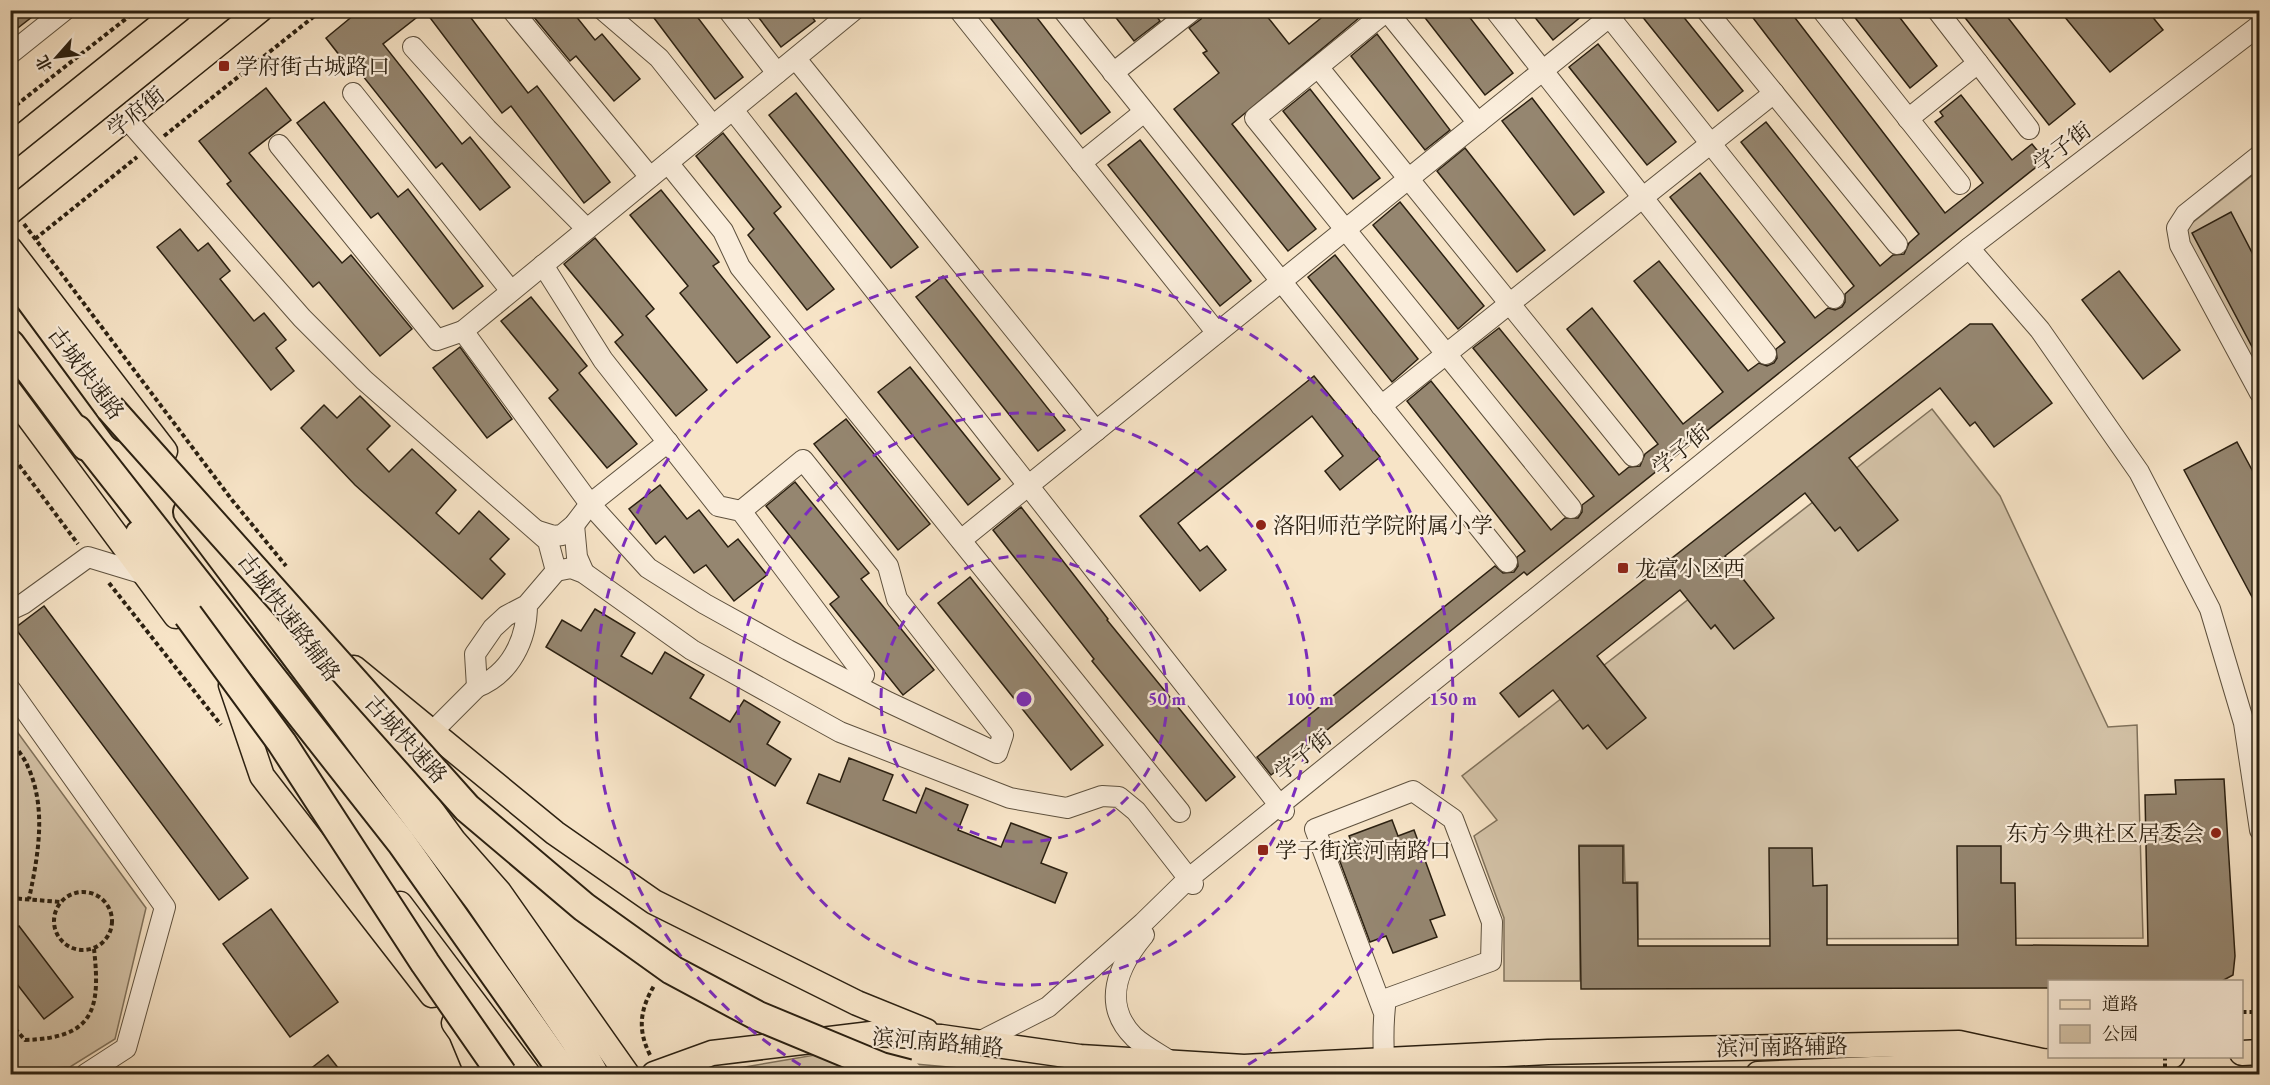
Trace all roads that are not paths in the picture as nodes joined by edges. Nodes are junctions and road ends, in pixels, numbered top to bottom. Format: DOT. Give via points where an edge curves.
graph roads {
  1 [pos="65,10"];
  2 [pos="179,10"];
  3 [pos="260,10"];
  4 [pos="512,10"];
  5 [pos="603,10"];
  6 [pos="728,10"];
  7 [pos="959,10"];
  8 [pos="1063,10"];
  9 [pos="1495,10"];
  10 [pos="1707,10"];
  11 [pos="1822,10"];
  12 [pos="1937,10"];
  13 [pos="1190,11"];
  14 [pos="1388,11"];
  15 [pos="1610,13"];
  16 [pos="842,14"];
  17 [pos="2259,25"];
  18 [pos="2259,35"];
  19 [pos="413,47"];
  20 [pos="10,54"];
  21 [pos="796,58"];
  22 [pos="1978,63"];
  23 [pos="1318,67"];
  24 [pos="1542,71"];
  25 [pos="777,73"];
  26 [pos="1113,73"];
  27 [pos="353,93"];
  28 [pos="1774,93"];
  29 [pos="733,110"];
  30 [pos="1144,112"];
  31 [pos="127,119"];
  32 [pos="1908,119"];
  33 [pos="1478,123"];
  34 [pos="713,126"];
  35 [pos="2029,129"];
  36 [pos="1710,143"];
  37 [pos="279,145"];
  38 [pos="10,146"];
  39 [pos="2259,155"];
  40 [pos="668,163"];
  41 [pos="1081,163"];
  42 [pos="650,177"];
  43 [pos="1409,178"];
  44 [pos="1960,184"];
  45 [pos="1642,198"];
  46 [pos="12,211"];
  47 [pos="587,229"];
  48 [pos="1345,230"];
  49 [pos="1897,244"];
  50 [pos="10,249"];
  51 [pos="1971,251"];
  52 [pos="543,265"];
  53 [pos="10,272"];
  54 [pos="1281,281"];
  55 [pos="511,291"];
  56 [pos="1834,298"];
  57 [pos="1510,303"];
  58 [pos="463,331"];
  59 [pos="1217,333"];
  60 [pos="10,344"];
  61 [pos="1446,354"];
  62 [pos="1766,354"];
  63 [pos="10,392"];
  64 [pos="2259,393"];
  65 [pos="1381,406"];
  66 [pos="110,408"];
  67 [pos="77,430"];
  68 [pos="1095,431"];
  69 [pos="668,442"];
  70 [pos="1633,456"];
  71 [pos="1028,486"];
  72 [pos="590,504"];
  73 [pos="1571,508"];
  74 [pos="741,511"];
  75 [pos="574,525"];
  76 [pos="538,531"];
  77 [pos="961,540"];
  78 [pos="1507,562"];
  79 [pos="556,571"];
  80 [pos="584,573"];
  81 [pos="144,574"];
  82 [pos="527,605"];
  83 [pos="10,610"];
  84 [pos="291,617"];
  85 [pos="864,675"];
  86 [pos="231,686"];
  87 [pos="477,687"];
  88 [pos="10,689"];
  89 [pos="433,731"];
  90 [pos="1281,808"];
  91 [pos="1180,812"];
  92 [pos="2259,830"];
  93 [pos="1190,881"];
  94 [pos="1145,926"];
  95 [pos="1384,1013"];
  96 [pos="941,1037"];
  97 [pos="977,1043"];
  98 [pos="2259,1052"];
  99 [pos="2243,1053"];
  100 [pos="2137,1058"];
  101 [pos="1384,1059"];
  102 [pos="1173,1063"];
  103 [pos="2051,1063"];
  104 [pos="1253,1071"];
  105 [pos="86,1074"];
  106 [pos="478,1074"];
  107 [pos="502,1074"];
  108 [pos="528,1074"];
  109 [pos="565,1074"];
  110 [pos="594,1074"];
  111 [pos="627,1074"];
  112 [pos="654,1074"];
  113 [pos="908,1074"];
  114 [pos="1758,1074"];
  1 -- 20 [label="street"];
  2 -- 38 [label="main road"];
  3 -- 31 [label="main road, 学府街"];
  4 -- 42 [label="street"];
  5 -- 34 [label="street" via="659,58"];
  6 -- 25 [label="street"];
  7 -- 41 [label="street"];
  8 -- 26 [label="street"];
  9 -- 24 [label="street"];
  10 -- 28 [label="street"];
  11 -- 32 [label="street"];
  12 -- 22 [label="street"];
  13 -- 26 [label="street"];
  14 -- 23 [label="street"];
  14 -- 33 [label="street"];
  15 -- 24 [label="street"];
  15 -- 36 [label="street"];
  16 -- 21 [label="street"];
  17 -- 51 [label="street, 学子街"];
  18 -- 51 [label="street, 学子街"];
  19 -- 47 [label="street" via="487,129"];
  21 -- 25 [label="street"];
  21 -- 68 [label="street"];
  22 -- 32 [label="street"];
  22 -- 35 [label="street"];
  23 -- 43 [label="street"];
  23 -- 48 [label="street" via="1255,118"];
  24 -- 33 [label="street"];
  24 -- 45 [label="street"];
  25 -- 29 [label="street"];
  26 -- 30 [label="street"];
  27 -- 55 [label="street"];
  28 -- 36 [label="street"];
  28 -- 49 [label="street"];
  29 -- 34 [label="street"];
  29 -- 71 [label="street"];
  30 -- 41 [label="street"];
  30 -- 54 [label="street"];
  31 -- 46 [label="main road, 学府街"];
  31 -- 76 [label="street" via="302,318 364,380"];
  32 -- 44 [label="street"];
  33 -- 43 [label="street"];
  34 -- 40 [label="street"];
  36 -- 45 [label="street"];
  36 -- 56 [label="street"];
  37 -- 58 [label="street" via="437,340"];
  39 -- 64 [label="street" via="2186,214 2177,228 2180,245"];
  40 -- 42 [label="street"];
  40 -- 77 [label="street" via="723,231 740,267"];
  41 -- 59 [label="street"];
  42 -- 47 [label="street"];
  43 -- 48 [label="street"];
  43 -- 57 [label="street"];
  45 -- 57 [label="street"];
  45 -- 62 [label="street"];
  47 -- 52 [label="street"];
  48 -- 54 [label="street"];
  48 -- 61 [label="street"];
  50 -- 84 [label="main road, 古城快速路辅路"];
  51 -- 90 [label="street, 学子街"];
  51 -- 92 [label="street" via="2040,330 2139,472 2210,609 2244,723"];
  52 -- 55 [label="street"];
  52 -- 69 [label="street" via="603,360"];
  53 -- 66 [label="highway, 古城快速路"];
  54 -- 59 [label="street"];
  54 -- 65 [label="street"];
  55 -- 58 [label="street"];
  57 -- 61 [label="street"];
  57 -- 70 [label="street"];
  58 -- 72 [label="street"];
  59 -- 68 [label="street"];
  60 -- 67 [label="highway, 古城快速路"];
  61 -- 65 [label="street"];
  61 -- 73 [label="street"];
  63 -- 81 [label="main road"];
  65 -- 78 [label="street"];
  66 -- 110 [label="highway, bridge" via="479,900"];
  66 -- 113 [label="highway, 古城快速路, bridge" via="467,808 585,907 672,970 758,1016 881,1067"];
  67 -- 107 [label="highway, 古城快速路, bridge" via="188,615 282,743"];
  67 -- 109 [label="highway" via="401,842"];
  68 -- 71 [label="street"];
  69 -- 72 [label="street"];
  69 -- 74 [label="street" via="718,506"];
  71 -- 77 [label="street"];
  71 -- 90 [label="street"];
  72 -- 74 [label="street" via="648,568 705,604 888,702 997,753 1003,735 897,599 888,566 803,460"];
  72 -- 75 [label="street"];
  74 -- 85 [label="street"];
  75 -- 76 [label="street" via="562,535"];
  75 -- 80 [label="street" via="577,557"];
  76 -- 79 [label="street" via="548,541"];
  77 -- 91 [label="street"];
  79 -- 80 [label="street" via="571,568"];
  79 -- 82 [label="street"];
  80 -- 93 [label="street" via="692,650 840,732 1010,798 1067,808 1102,796 1119,797 1136,811"];
  81 -- 83 [label="street" via="88,557"];
  81 -- 86 [label="main road"];
  82 -- 87 [label="street" via="527,625 520,645 493,681"];
  82 -- 87 [label="street" via="493,628 475,654"];
  84 -- 89 [label="main road"];
  84 -- 111 [label="main road, 古城快速路辅路" via="454,841 499,892"];
  86 -- 106 [label="main road" via="262,777 462,1033"];
  86 -- 108 [label="main road"];
  87 -- 89 [label="street"];
  88 -- 105 [label="street" via="165,907 126,1048"];
  89 -- 96 [label="main road" via="555,833 654,902 857,1003"];
  90 -- 93 [label="street, 学子街"];
  93 -- 94 [label="street, 学子街"];
  94 -- 97 [label="street" via="1048,1007"];
  94 -- 102 [label="street" via="1128,953 1115,986 1119,1016 1135,1037"];
  95 -- 95 [label="street" via="1386,999 1491,961 1492,922 1453,819 1413,791 1315,829"];
  95 -- 101 [label="street"];
  96 -- 97 [label="main road, 滨河南路辅路"];
  96 -- 112 [label="main road, 滨河南路辅路" via="871,1034 712,1053"];
  97 -- 102 [label="main road, 滨河南路辅路" via="1080,1057"];
  98 -- 99 [label="main road"];
  100 -- 103 [label="main road"];
  101 -- 103 [label="main road, 滨河南路辅路" via="1959,1043"];
  101 -- 104 [label="main road, 滨河南路辅路"];
  102 -- 104 [label="main road, 滨河南路辅路"];
  103 -- 114 [label="main road"];
}
